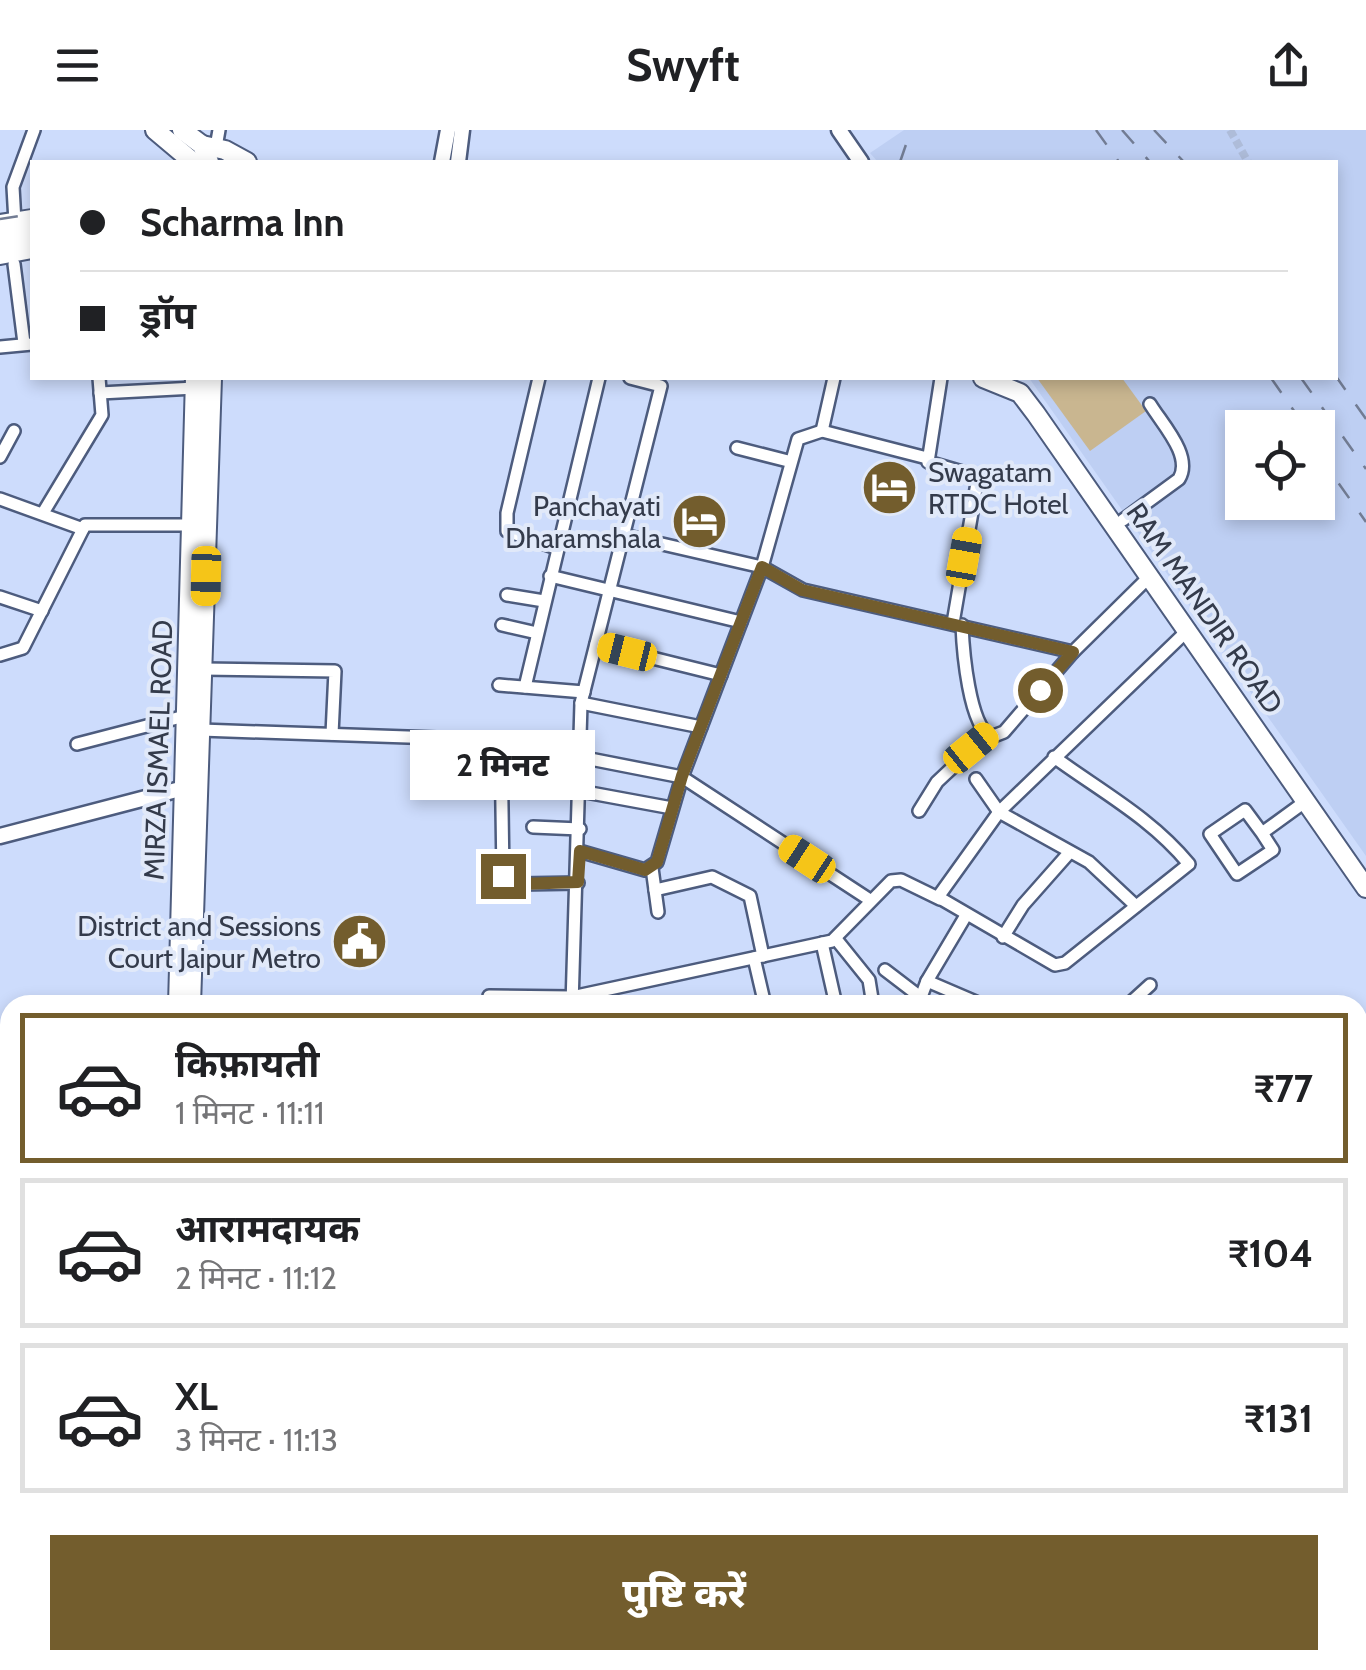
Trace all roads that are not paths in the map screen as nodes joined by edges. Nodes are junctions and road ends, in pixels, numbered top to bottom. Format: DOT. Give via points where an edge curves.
graph roads {
  1 [pos="34,130"];
  2 [pos="155,130"];
  3 [pos="182,130"];
  4 [pos="462,130"];
  5 [pos="839,130"];
  6 [pos="208,150"];
  7 [pos="240,160"];
  8 [pos="458,160"];
  9 [pos="860,160"];
  10 [pos="16,222"];
  11 [pos="30,234"];
  12 [pos="0,238"];
  13 [pos="12,262"];
  14 [pos="28,343"];
  15 [pos="0,347"];
  16 [pos="99,380"];
  17 [pos="212,380"];
  18 [pos="539,380"];
  19 [pos="598,380"];
  20 [pos="638,380"];
  21 [pos="834,380"];
  22 [pos="941,380"];
  23 [pos="988,380"];
  24 [pos="1017,380"];
  25 [pos="195,383"];
  26 [pos="100,393"];
  27 [pos="1150,404"];
  28 [pos="14,431"];
  29 [pos="822,431"];
  30 [pos="737,448"];
  31 [pos="0,457"];
  32 [pos="927,458"];
  33 [pos="788,461"];
  34 [pos="0,499"];
  35 [pos="44,513"];
  36 [pos="1122,520"];
  37 [pos="191,525"];
  38 [pos="83,528"];
  39 [pos="624,535"];
  40 [pos="556,548"];
  41 [pos="762,567"];
  42 [pos="550,576"];
  43 [pos="1150,576"];
  44 [pos="609,591"];
  45 [pos="507,595"];
  46 [pos="0,598"];
  47 [pos="544,600"];
  48 [pos="42,611"];
  49 [pos="741,622"];
  50 [pos="957,624"];
  51 [pos="502,625"];
  52 [pos="1190,629"];
  53 [pos="537,633"];
  54 [pos="596,644"];
  55 [pos="1073,652"];
  56 [pos="0,655"];
  57 [pos="203,669"];
  58 [pos="721,675"];
  59 [pos="499,685"];
  60 [pos="524,687"];
  61 [pos="582,698"];
  62 [pos="185,716"];
  63 [pos="701,727"];
  64 [pos="201,730"];
  65 [pos="332,734"];
  66 [pos="987,735"];
  67 [pos="501,741"];
  68 [pos="76,744"];
  69 [pos="581,750"];
  70 [pos="1054,757"];
  71 [pos="682,776"];
  72 [pos="976,779"];
  73 [pos="184,788"];
  74 [pos="544,790"];
  75 [pos="580,790"];
  76 [pos="1306,801"];
  77 [pos="672,808"];
  78 [pos="919,811"];
  79 [pos="999,812"];
  80 [pos="533,826"];
  81 [pos="580,829"];
  82 [pos="1262,833"];
  83 [pos="0,836"];
  84 [pos="580,851"];
  85 [pos="1070,853"];
  86 [pos="652,868"];
  87 [pos="1366,874"];
  88 [pos="578,882"];
  89 [pos="1366,888"];
  90 [pos="655,890"];
  91 [pos="940,899"];
  92 [pos="870,900"];
  93 [pos="1136,906"];
  94 [pos="658,912"];
  95 [pos="966,916"];
  96 [pos="1003,937"];
  97 [pos="836,939"];
  98 [pos="822,943"];
  99 [pos="759,957"];
  100 [pos="885,970"];
  101 [pos="927,980"];
  102 [pos="1150,985"];
  103 [pos="178,995"];
  104 [pos="192,995"];
  105 [pos="572,995"];
  106 [pos="598,995"];
  107 [pos="764,995"];
  108 [pos="834,995"];
  109 [pos="871,995"];
  110 [pos="913,995"];
  111 [pos="921,995"];
  112 [pos="961,995"];
  113 [pos="1139,995"];
  1 -- 10 [label="street" via="13,187"];
  2 -- 6 [label="main road"];
  3 -- 6 [label="main road"];
  4 -- 8 [label="street"];
  5 -- 9 [label="street"];
  6 -- 7 [label="main road"];
  11 -- 12 [label="main road"];
  13 -- 14 [label="street"];
  14 -- 15 [label="street"];
  16 -- 26 [label="street"];
  17 -- 57 [label="main road"];
  18 -- 40 [label="street" via="507,531"];
  19 -- 40 [label="street"];
  20 -- 39 [label="street" via="661,386"];
  21 -- 29 [label="street"];
  22 -- 32 [label="street"];
  23 -- 43 [label="main road, RAM MANDIR ROAD" via="1020,393"];
  24 -- 36 [label="main road, RAM MANDIR ROAD"];
  25 -- 26 [label="street"];
  25 -- 37 [label="main road, MIRZA ISMAEL ROAD"];
  26 -- 35 [label="street" via="102,415"];
  27 -- 36 [label="street" via="1184,469"];
  28 -- 31 [label="street"];
  29 -- 32 [label="street"];
  29 -- 33 [label="street" via="803,434"];
  30 -- 33 [label="street"];
  32 -- 50 [label="street" via="977,483"];
  33 -- 41 [label="street"];
  34 -- 35 [label="street"];
  35 -- 38 [label="street"];
  36 -- 87 [label="main road, RAM MANDIR ROAD"];
  37 -- 38 [label="street"];
  37 -- 62 [label="main road, MIRZA ISMAEL ROAD"];
  38 -- 48 [label="street"];
  39 -- 41 [label="street"];
  39 -- 44 [label="street"];
  40 -- 42 [label="street"];
  41 -- 49 [label="street"];
  41 -- 50 [label="street" via="802,590"];
  42 -- 44 [label="street"];
  42 -- 47 [label="street"];
  43 -- 52 [label="main road, RAM MANDIR ROAD"];
  43 -- 55 [label="street"];
  44 -- 49 [label="street"];
  44 -- 54 [label="street"];
  45 -- 47 [label="street"];
  46 -- 48 [label="street"];
  47 -- 53 [label="street"];
  48 -- 56 [label="street" via="23,648"];
  49 -- 58 [label="street"];
  50 -- 55 [label="street"];
  50 -- 66 [label="street"];
  51 -- 53 [label="street"];
  52 -- 70 [label="street"];
  52 -- 76 [label="main road, RAM MANDIR ROAD"];
  53 -- 60 [label="street"];
  54 -- 58 [label="street"];
  54 -- 61 [label="street"];
  55 -- 66 [label="street" via="1000,736"];
  57 -- 64 [label="main road"];
  57 -- 65 [label="street" via="334,670"];
  58 -- 63 [label="street"];
  59 -- 60 [label="street"];
  60 -- 61 [label="street"];
  61 -- 63 [label="street"];
  61 -- 69 [label="street"];
  62 -- 68 [label="street"];
  62 -- 73 [label="main road, MIRZA ISMAEL ROAD"];
  63 -- 71 [label="street"];
  64 -- 65 [label="street"];
  64 -- 104 [label="main road"];
  65 -- 67 [label="street"];
  66 -- 78 [label="street" via="938,782"];
  67 -- 69 [label="street"];
  67 -- 88 [label="street" via="503,876 520,884"];
  69 -- 71 [label="street"];
  69 -- 75 [label="street"];
  70 -- 79 [label="street"];
  70 -- 93 [label="street" via="1126,804 1189,864"];
  71 -- 77 [label="street"];
  71 -- 92 [label="street"];
  72 -- 79 [label="street"];
  73 -- 83 [label="street"];
  73 -- 103 [label="main road, MIRZA ISMAEL ROAD"];
  74 -- 75 [label="street"];
  75 -- 77 [label="street"];
  75 -- 81 [label="street"];
  76 -- 82 [label="street"];
  76 -- 89 [label="main road, RAM MANDIR ROAD"];
  77 -- 86 [label="street"];
  79 -- 85 [label="street"];
  79 -- 91 [label="street" via="967,850"];
  80 -- 81 [label="street"];
  81 -- 84 [label="street"];
  82 -- 82 [label="street" via="1273,850 1237,874 1210,834 1245,810"];
  84 -- 86 [label="street" via="617,865"];
  84 -- 88 [label="street"];
  85 -- 93 [label="street" via="1113,881"];
  85 -- 96 [label="street"];
  86 -- 90 [label="street"];
  88 -- 105 [label="street"];
  90 -- 94 [label="street"];
  90 -- 99 [label="street" via="712,877 750,896"];
  91 -- 92 [label="street" via="900,880"];
  91 -- 95 [label="street"];
  92 -- 97 [label="street"];
  93 -- 96 [label="street" via="1064,963"];
  95 -- 96 [label="street"];
  95 -- 101 [label="street"];
  97 -- 98 [label="street"];
  97 -- 109 [label="street" via="869,980"];
  98 -- 99 [label="street"];
  98 -- 108 [label="street"];
  99 -- 106 [label="street"];
  99 -- 107 [label="street"];
  100 -- 110 [label="street"];
  101 -- 111 [label="street"];
  101 -- 112 [label="street"];
  102 -- 113 [label="street"];
}
